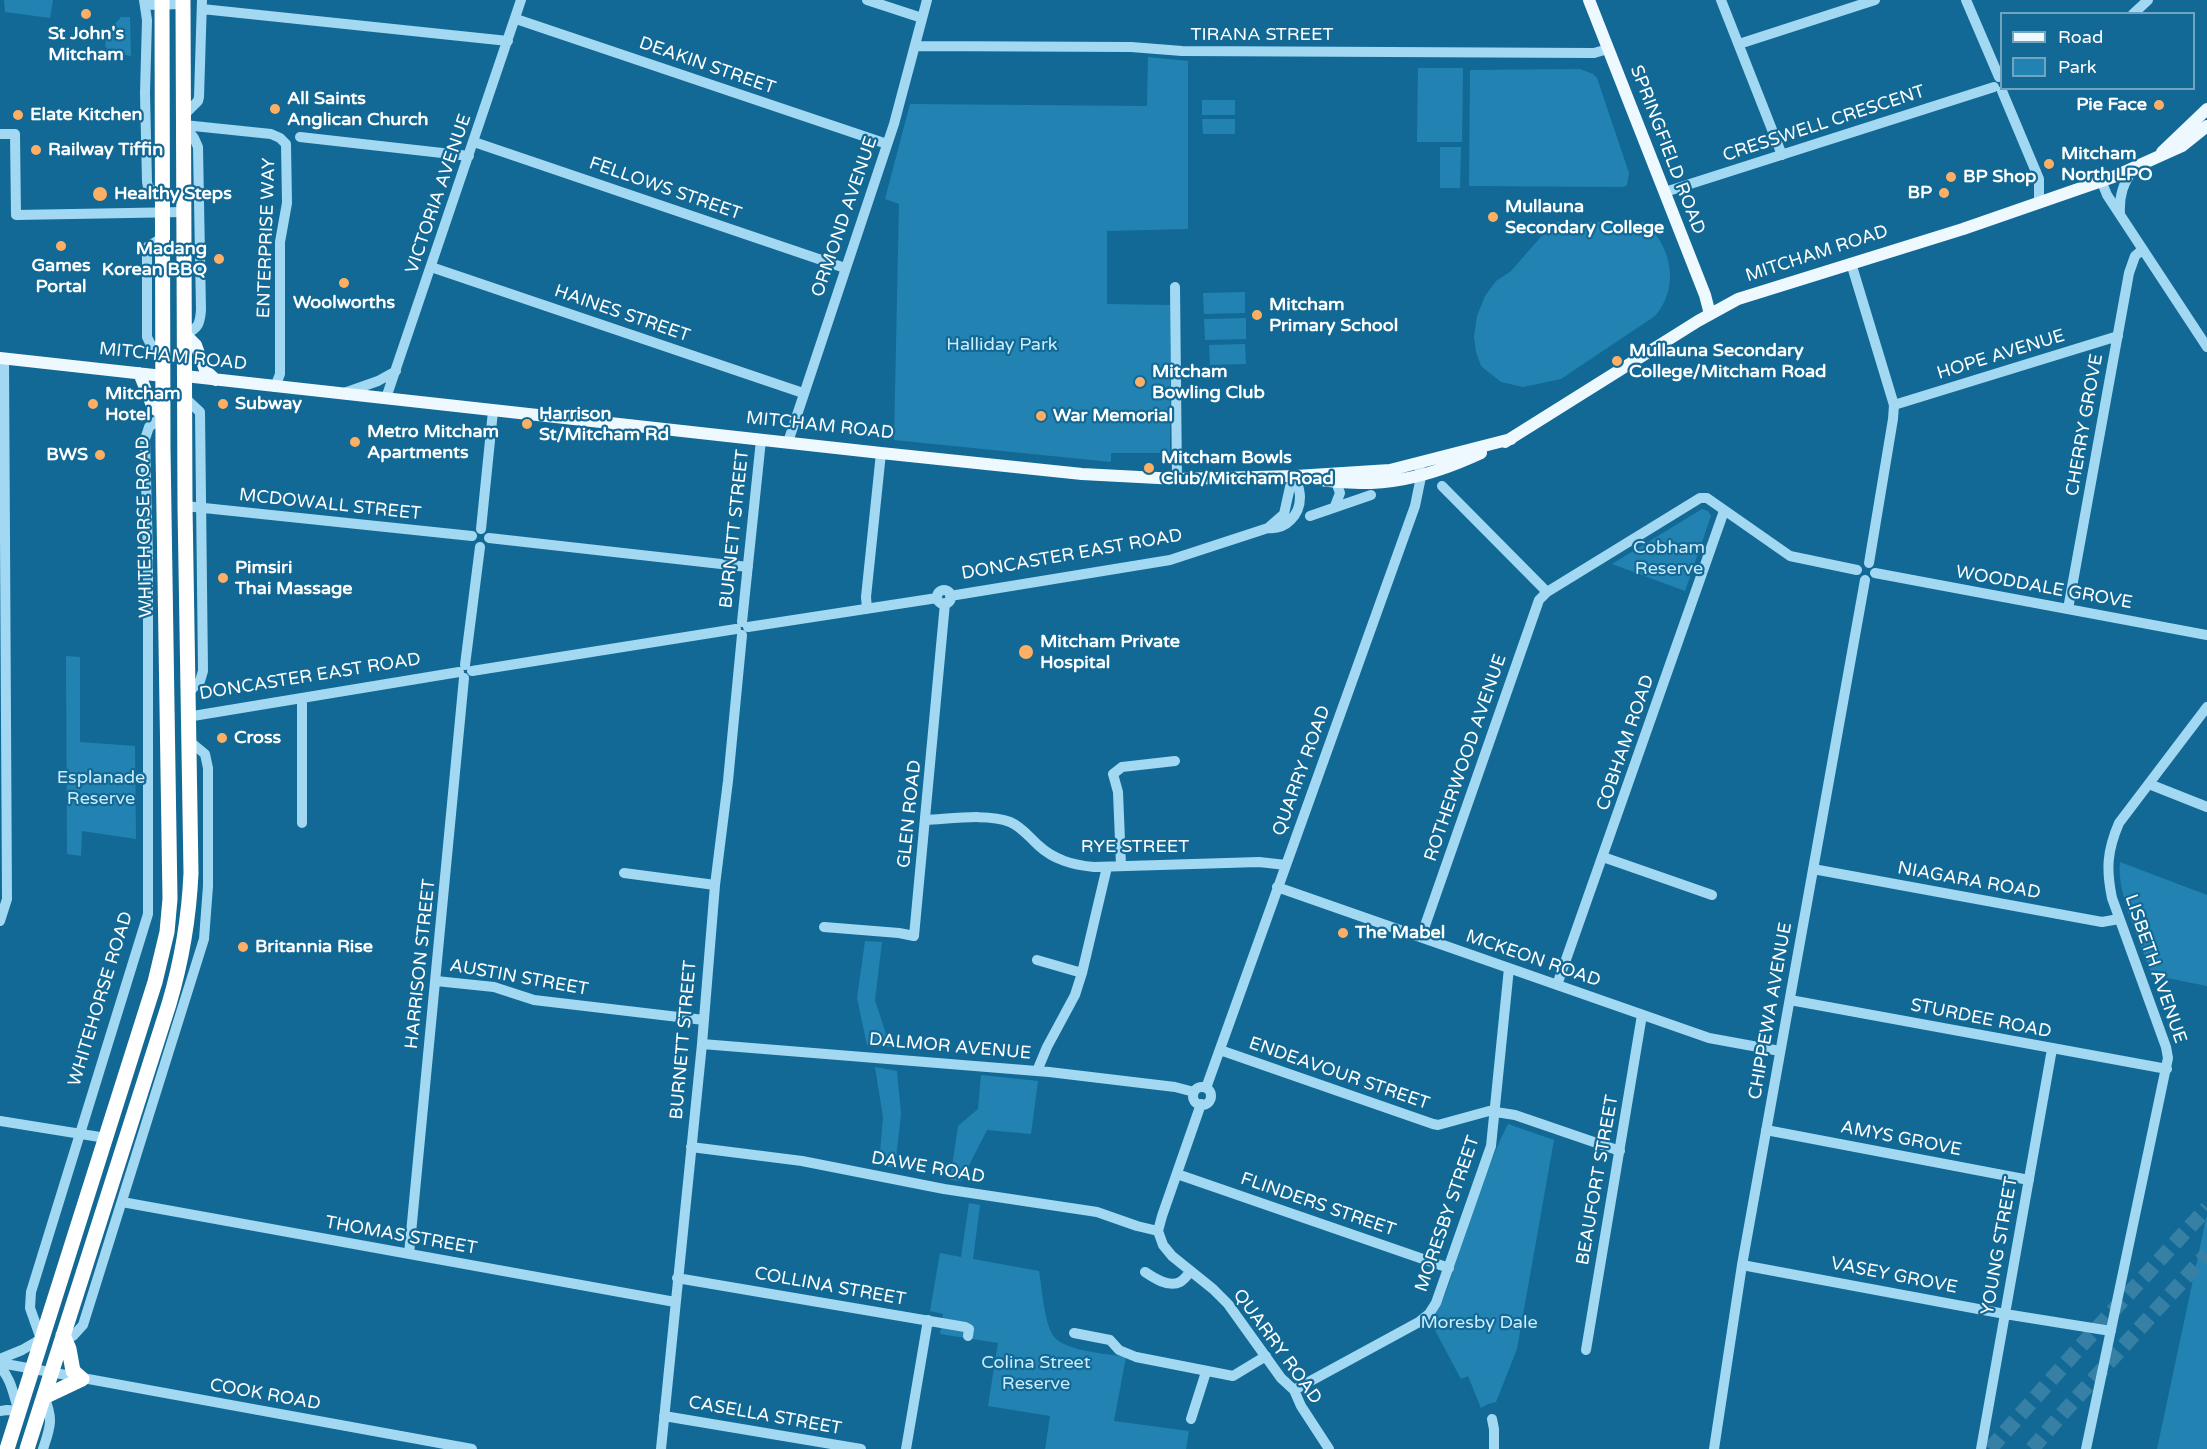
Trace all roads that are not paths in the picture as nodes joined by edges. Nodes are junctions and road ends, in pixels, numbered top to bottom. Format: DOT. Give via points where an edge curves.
graph roads {
  1 [pos="521,0"];
  2 [pos="867,0"];
  3 [pos="927,0"];
  4 [pos="1589,0"];
  5 [pos="1721,0"];
  6 [pos="1875,0"];
  7 [pos="1966,0"];
  8 [pos="2148,0"];
  9 [pos="145,2"];
  10 [pos="162,2"];
  11 [pos="183,2"];
  12 [pos="1851,4"];
  13 [pos="202,5"];
  14 [pos="2135,12"];
  15 [pos="922,18"];
  16 [pos="516,19"];
  17 [pos="508,41"];
  18 [pos="1739,44"];
  19 [pos="915,46"];
  20 [pos="1608,49"];
  21 [pos="2000,84"];
  22 [pos="2002,90"];
  23 [pos="2207,109"];
  24 [pos="184,120"];
  25 [pos="2207,126"];
  26 [pos="0,134"];
  27 [pos="300,137"];
  28 [pos="474,142"];
  29 [pos="886,144"];
  30 [pos="1782,155"];
  31 [pos="2159,155"];
  32 [pos="469,156"];
  33 [pos="2134,168"];
  34 [pos="2102,180"];
  35 [pos="1665,192"];
  36 [pos="2039,202"];
  37 [pos="162,206"];
  38 [pos="185,212"];
  39 [pos="2120,214"];
  40 [pos="2142,250"];
  41 [pos="199,254"];
  42 [pos="1851,263"];
  43 [pos="431,267"];
  44 [pos="845,268"];
  45 [pos="184,277"];
  46 [pos="1175,287"];
  47 [pos="1710,314"];
  48 [pos="185,334"];
  49 [pos="2118,336"];
  50 [pos="2207,347"];
  51 [pos="2,358"];
  52 [pos="396,371"];
  53 [pos="139,373"];
  54 [pos="163,376"];
  55 [pos="185,376"];
  56 [pos="216,380"];
  57 [pos="275,387"];
  58 [pos="803,393"];
  59 [pos="341,394"];
  60 [pos="185,398"];
  61 [pos="386,398"];
  62 [pos="1894,405"];
  63 [pos="493,411"];
  64 [pos="164,415"];
  65 [pos="1511,439"];
  66 [pos="761,440"];
  67 [pos="788,442"];
  68 [pos="881,453"];
  69 [pos="1419,463"];
  70 [pos="1296,476"];
  71 [pos="1421,477"];
  72 [pos="1177,479"];
  73 [pos="1336,482"];
  74 [pos="1442,486"];
  75 [pos="1371,495"];
  76 [pos="147,498"];
  77 [pos="185,506"];
  78 [pos="1335,506"];
  79 [pos="203,508"];
  80 [pos="1724,511"];
  81 [pos="1310,516"];
  82 [pos="165,524"];
  83 [pos="477,533"];
  84 [pos="489,538"];
  85 [pos="480,547"];
  86 [pos="748,567"];
  87 [pos="1872,568"];
  88 [pos="1857,570"];
  89 [pos="1865,580"];
  90 [pos="1547,592"];
  91 [pos="944,599"];
  92 [pos="867,609"];
  93 [pos="2068,609"];
  94 [pos="742,628"];
  95 [pos="2207,635"];
  96 [pos="465,672"];
  97 [pos="187,694"];
  98 [pos="302,698"];
  99 [pos="2207,707"];
  100 [pos="188,717"];
  101 [pos="168,719"];
  102 [pos="188,740"];
  103 [pos="3,761"];
  104 [pos="1175,761"];
  105 [pos="2149,784"];
  106 [pos="2207,807"];
  107 [pos="926,820"];
  108 [pos="302,823"];
  109 [pos="1603,856"];
  110 [pos="1121,865"];
  111 [pos="1286,865"];
  112 [pos="1107,867"];
  113 [pos="1813,869"];
  114 [pos="624,873"];
  115 [pos="715,885"];
  116 [pos="1278,887"];
  117 [pos="1712,895"];
  118 [pos="2119,919"];
  119 [pos="0,921"];
  120 [pos="824,927"];
  121 [pos="1421,937"];
  122 [pos="1037,960"];
  123 [pos="1509,968"];
  124 [pos="1082,973"];
  125 [pos="436,981"];
  126 [pos="1557,985"];
  127 [pos="1790,1000"];
  128 [pos="1642,1015"];
  129 [pos="704,1020"];
  130 [pos="702,1044"];
  131 [pos="2052,1049"];
  132 [pos="1220,1050"];
  133 [pos="1780,1051"];
  134 [pos="2167,1069"];
  135 [pos="1037,1071"];
  136 [pos="1206,1088"];
  137 [pos="1194,1092"];
  138 [pos="1201,1104"];
  139 [pos="1496,1113"];
  140 [pos="0,1121"];
  141 [pos="1766,1130"];
  142 [pos="80,1135"];
  143 [pos="106,1138"];
  144 [pos="691,1147"];
  145 [pos="1620,1151"];
  146 [pos="1177,1174"];
  147 [pos="2029,1179"];
  148 [pos="122,1202"];
  149 [pos="1158,1231"];
  150 [pos="409,1254"];
  151 [pos="1742,1265"];
  152 [pos="1449,1268"];
  153 [pos="1191,1271"];
  154 [pos="1145,1272"];
  155 [pos="677,1278"];
  156 [pos="675,1302"];
  157 [pos="2004,1314"];
  158 [pos="928,1320"];
  159 [pos="2111,1331"];
  160 [pos="1074,1334"];
  161 [pos="63,1335"];
  162 [pos="968,1336"];
  163 [pos="41,1339"];
  164 [pos="1586,1350"];
  165 [pos="1266,1356"];
  166 [pos="0,1363"];
  167 [pos="32,1370"];
  168 [pos="1206,1372"];
  169 [pos="52,1373"];
  170 [pos="82,1379"];
  171 [pos="1294,1390"];
  172 [pos="44,1397"];
  173 [pos="19,1411"];
  174 [pos="0,1412"];
  175 [pos="664,1416"];
  176 [pos="1191,1419"];
  177 [pos="1492,1419"];
  178 [pos="2087,1448"];
  179 [pos="7,1449"];
  180 [pos="27,1449"];
  181 [pos="43,1449"];
  182 [pos="472,1449"];
  183 [pos="661,1449"];
  184 [pos="861,1449"];
  185 [pos="906,1449"];
  186 [pos="1329,1449"];
  187 [pos="1494,1449"];
  188 [pos="1714,1449"];
  189 [pos="1981,1449"];
  1 -- 16 [label="street, VICTORIA AVENUE"];
  2 -- 15 [label="street"];
  3 -- 15 [label="street, ORMOND AVENUE"];
  4 -- 20 [label="main road, SPRINGFIELD ROAD"];
  5 -- 18 [label="street"];
  6 -- 12 [label="street"];
  7 -- 21 [label="street"];
  8 -- 14 [label="street"];
  9 -- 10 [label="street"];
  9 -- 37 [label="street" via="147,182"];
  10 -- 11 [label="street"];
  10 -- 37 [label="highway, WHITEHORSE ROAD"];
  11 -- 24 [label="highway"];
  12 -- 18 [label="street"];
  13 -- 17 [label="street"];
  13 -- 24 [label="street" via="200,97"];
  15 -- 19 [label="street, ORMOND AVENUE"];
  16 -- 17 [label="street, VICTORIA AVENUE"];
  16 -- 29 [label="street, DEAKIN STREET"];
  17 -- 28 [label="street, VICTORIA AVENUE"];
  18 -- 30 [label="street"];
  19 -- 20 [label="street, TIRANA STREET" via="1407,53 1594,53"];
  19 -- 29 [label="street, ORMOND AVENUE"];
  20 -- 35 [label="main road, SPRINGFIELD ROAD"];
  21 -- 30 [label="street, CRESSWELL CRESCENT"];
  22 -- 36 [label="street" via="2039,179"];
  23 -- 31 [label="main road, MITCHAM ROAD"];
  24 -- 38 [label="highway"];
  24 -- 41 [label="street" via="198,147"];
  24 -- 57 [label="street, ENTERPRISE WAY" via="271,134 286,144 287,203 280,242 280,358"];
  25 -- 31 [label="main road, MITCHAM ROAD" via="2182,146"];
  26 -- 37 [label="street" via="15,134 16,215"];
  27 -- 32 [label="street"];
  28 -- 32 [label="street, VICTORIA AVENUE"];
  28 -- 44 [label="street, FELLOWS STREET"];
  29 -- 44 [label="street, ORMOND AVENUE"];
  30 -- 35 [label="street, CRESSWELL CRESCENT"];
  31 -- 33 [label="main road, MITCHAM ROAD"];
  32 -- 43 [label="street, VICTORIA AVENUE"];
  33 -- 34 [label="main road, MITCHAM ROAD"];
  33 -- 39 [label="street" via="2124,181"];
  34 -- 36 [label="main road, MITCHAM ROAD"];
  34 -- 39 [label="street"];
  35 -- 47 [label="main road, SPRINGFIELD ROAD"];
  36 -- 42 [label="main road, MITCHAM ROAD"];
  37 -- 38 [label="street"];
  37 -- 54 [label="highway, WHITEHORSE ROAD"];
  38 -- 45 [label="highway"];
  39 -- 40 [label="street"];
  40 -- 49 [label="street, CHERRY GROVE" via="2132,261"];
  40 -- 50 [label="street"];
  41 -- 45 [label="street"];
  41 -- 48 [label="street" via="200,323"];
  42 -- 47 [label="main road, MITCHAM ROAD" via="1738,299"];
  42 -- 62 [label="street"];
  43 -- 52 [label="street, VICTORIA AVENUE"];
  43 -- 58 [label="street, HAINES STREET"];
  44 -- 58 [label="street, ORMOND AVENUE"];
  45 -- 48 [label="highway"];
  46 -- 72 [label="street"];
  47 -- 65 [label="main road, MITCHAM ROAD"];
  48 -- 55 [label="highway"];
  48 -- 56 [label="main road" via="196,345 205,370"];
  49 -- 62 [label="street, HOPE AVENUE"];
  49 -- 93 [label="street, CHERRY GROVE"];
  51 -- 53 [label="main road, MITCHAM ROAD"];
  51 -- 103 [label="street"];
  52 -- 59 [label="street, MITCHAM ROAD"];
  52 -- 61 [label="street, VICTORIA AVENUE"];
  53 -- 54 [label="main road, MITCHAM ROAD"];
  53 -- 64 [label="main road" via="153,408"];
  54 -- 55 [label="highway, MITCHAM ROAD"];
  54 -- 64 [label="highway, WHITEHORSE ROAD"];
  55 -- 56 [label="main road, MITCHAM ROAD"];
  55 -- 60 [label="highway"];
  56 -- 57 [label="main road, MITCHAM ROAD"];
  57 -- 59 [label="main road, MITCHAM ROAD"];
  58 -- 67 [label="street, ORMOND AVENUE"];
  59 -- 61 [label="main road, MITCHAM ROAD"];
  60 -- 77 [label="highway"];
  60 -- 79 [label="street" via="200,412"];
  61 -- 63 [label="main road, MITCHAM ROAD"];
  62 -- 87 [label="street"];
  63 -- 66 [label="main road, MITCHAM ROAD"];
  63 -- 83 [label="street"];
  64 -- 76 [label="street, WHITEHORSE ROAD" via="151,424 146,434"];
  64 -- 82 [label="highway, WHITEHORSE ROAD"];
  65 -- 69 [label="main road, MITCHAM ROAD"];
  65 -- 71 [label="main road, MITCHAM ROAD"];
  66 -- 67 [label="main road, MITCHAM ROAD"];
  66 -- 86 [label="street, BURNETT STREET"];
  67 -- 68 [label="main road, MITCHAM ROAD"];
  68 -- 72 [label="main road, MITCHAM ROAD" via="1082,474"];
  68 -- 92 [label="street"];
  69 -- 70 [label="main road, MITCHAM ROAD" via="1390,470"];
  69 -- 71 [label="street, QUARRY ROAD"];
  70 -- 72 [label="main road, MITCHAM ROAD"];
  70 -- 73 [label="main road, MITCHAM ROAD"];
  70 -- 91 [label="street, DONCASTER EAST ROAD" via="1300,498 1294,514 1289,523 1275,529 1170,560"];
  71 -- 73 [label="main road, MITCHAM ROAD" via="1380,483"];
  71 -- 111 [label="street, QUARRY ROAD" via="1415,506"];
  73 -- 78 [label="street" via="1340,493"];
  74 -- 90 [label="street"];
  75 -- 78 [label="street"];
  76 -- 82 [label="street"];
  76 -- 142 [label="street, WHITEHORSE ROAD" via="148,914"];
  77 -- 79 [label="street, MCDOWALL STREET"];
  77 -- 97 [label="highway"];
  78 -- 81 [label="street"];
  79 -- 83 [label="street, MCDOWALL STREET"];
  79 -- 97 [label="street" via="203,671 200,681"];
  80 -- 88 [label="street" via="1790,556"];
  80 -- 90 [label="street" via="1707,498 1700,498"];
  80 -- 109 [label="street, COBHAM ROAD"];
  82 -- 101 [label="highway, WHITEHORSE ROAD"];
  83 -- 84 [label="street" via="488,533"];
  83 -- 85 [label="street" via="475,544"];
  84 -- 85 [label="street"];
  84 -- 86 [label="street"];
  85 -- 96 [label="street, HARRISON STREET"];
  86 -- 94 [label="street, BURNETT STREET"];
  87 -- 88 [label="street" via="1863,563"];
  87 -- 89 [label="street" via="1870,579"];
  87 -- 93 [label="street, WOODDALE GROVE"];
  88 -- 89 [label="street"];
  89 -- 113 [label="street, CHIPPEWA AVENUE"];
  90 -- 121 [label="street, ROTHERWOOD AVENUE" via="1539,600"];
  91 -- 92 [label="street, DONCASTER EAST ROAD"];
  91 -- 107 [label="street, GLEN ROAD"];
  92 -- 94 [label="street, DONCASTER EAST ROAD"];
  93 -- 95 [label="street, WOODDALE GROVE"];
  94 -- 96 [label="street, DONCASTER EAST ROAD"];
  94 -- 115 [label="street, BURNETT STREET"];
  96 -- 98 [label="street, DONCASTER EAST ROAD"];
  96 -- 125 [label="street, HARRISON STREET"];
  97 -- 100 [label="highway"];
  98 -- 100 [label="street, DONCASTER EAST ROAD"];
  98 -- 108 [label="street"];
  99 -- 105 [label="street, LISBETH AVENUE"];
  100 -- 101 [label="highway, DONCASTER EAST ROAD"];
  100 -- 102 [label="highway"];
  101 -- 143 [label="highway, WHITEHORSE ROAD" via="167,932"];
  102 -- 148 [label="street" via="205,754 208,768 206,928"];
  102 -- 161 [label="highway" via="191,873 184,947"];
  103 -- 119 [label="street" via="7,900"];
  104 -- 110 [label="street" via="1122,767 1113,774 1118,792"];
  105 -- 106 [label="street"];
  105 -- 118 [label="street, LISBETH AVENUE" via="2120,823 2110,847 2107,874"];
  107 -- 112 [label="street, RYE STREET" via="1003,819 1025,831 1056,858 1076,865"];
  107 -- 120 [label="street, GLEN ROAD" via="914,936"];
  109 -- 117 [label="street"];
  109 -- 126 [label="street, COBHAM ROAD"];
  110 -- 111 [label="street, RYE STREET"];
  110 -- 112 [label="street, RYE STREET"];
  111 -- 116 [label="street, QUARRY ROAD"];
  112 -- 124 [label="street"];
  113 -- 118 [label="street, NIAGARA ROAD" via="2102,922"];
  113 -- 127 [label="street, CHIPPEWA AVENUE"];
  114 -- 115 [label="street"];
  115 -- 129 [label="street, BURNETT STREET"];
  116 -- 121 [label="street, MCKEON ROAD"];
  116 -- 132 [label="street, QUARRY ROAD"];
  118 -- 134 [label="street, LISBETH AVENUE" via="2166,1047"];
  121 -- 123 [label="street, MCKEON ROAD"];
  122 -- 124 [label="street"];
  123 -- 126 [label="street, MCKEON ROAD"];
  123 -- 139 [label="street, MORESBY STREET"];
  124 -- 135 [label="street"];
  125 -- 129 [label="street, AUSTIN STREET" via="494,987 542,1001"];
  125 -- 150 [label="street, HARRISON STREET"];
  126 -- 128 [label="street, MCKEON ROAD"];
  127 -- 131 [label="street, STURDEE ROAD"];
  127 -- 133 [label="street, CHIPPEWA AVENUE"];
  128 -- 133 [label="street, MCKEON ROAD" via="1709,1038"];
  128 -- 145 [label="street, BEAUFORT STREET"];
  129 -- 130 [label="street, BURNETT STREET"];
  130 -- 135 [label="street, DALMOR AVENUE"];
  130 -- 144 [label="street, BURNETT STREET"];
  131 -- 134 [label="street, STURDEE ROAD"];
  131 -- 147 [label="street, YOUNG STREET"];
  132 -- 136 [label="street, QUARRY ROAD"];
  132 -- 139 [label="street, ENDEAVOUR STREET" via="1433,1124 1481,1112"];
  133 -- 141 [label="street, CHIPPEWA AVENUE"];
  134 -- 159 [label="street, LISBETH AVENUE"];
  135 -- 137 [label="street, DALMOR AVENUE"];
  136 -- 137 [label="street"];
  136 -- 138 [label="street, QUARRY ROAD" via="1210,1098"];
  137 -- 138 [label="street" via="1194,1100"];
  138 -- 146 [label="street, QUARRY ROAD"];
  139 -- 145 [label="street, ENDEAVOUR STREET" via="1515,1115"];
  139 -- 152 [label="street, MORESBY STREET" via="1491,1146"];
  140 -- 142 [label="street"];
  141 -- 147 [label="street, AMYS GROVE"];
  141 -- 151 [label="street, CHIPPEWA AVENUE"];
  142 -- 143 [label="street"];
  142 -- 163 [label="street, WHITEHORSE ROAD" via="29,1301"];
  143 -- 163 [label="highway, WHITEHORSE ROAD"];
  144 -- 149 [label="street, DAWE ROAD" via="802,1161 944,1189 1097,1212"];
  144 -- 155 [label="street, BURNETT STREET"];
  145 -- 164 [label="street, BEAUFORT STREET"];
  146 -- 149 [label="street, QUARRY ROAD"];
  146 -- 152 [label="street, FLINDERS STREET"];
  147 -- 157 [label="street, YOUNG STREET"];
  148 -- 150 [label="street, THOMAS STREET"];
  148 -- 161 [label="street" via="83,1325 73,1336"];
  149 -- 153 [label="street, QUARRY ROAD" via="1172,1256"];
  150 -- 156 [label="street, THOMAS STREET"];
  151 -- 157 [label="street, VASEY GROVE"];
  151 -- 188 [label="street, CHIPPEWA AVENUE"];
  152 -- 171 [label="street, MORESBY STREET" via="1436,1303 1419,1322"];
  153 -- 154 [label="street" via="1179,1283 1172,1284"];
  153 -- 165 [label="street, QUARRY ROAD" via="1228,1304"];
  155 -- 156 [label="street, BURNETT STREET"];
  155 -- 158 [label="street, COLLINA STREET"];
  156 -- 175 [label="street, BURNETT STREET"];
  157 -- 159 [label="street, VASEY GROVE"];
  157 -- 189 [label="street, YOUNG STREET"];
  158 -- 162 [label="street, COLLINA STREET" via="967,1327"];
  158 -- 185 [label="street"];
  159 -- 178 [label="street, LISBETH AVENUE"];
  160 -- 168 [label="street" via="1110,1340 1119,1350 1136,1357"];
  161 -- 169 [label="highway"];
  161 -- 170 [label="highway" via="73,1371"];
  163 -- 166 [label="street"];
  163 -- 167 [label="highway, WHITEHORSE ROAD"];
  165 -- 168 [label="street" via="1233,1376"];
  165 -- 171 [label="street, QUARRY ROAD"];
  166 -- 167 [label="street, COOK ROAD"];
  166 -- 173 [label="street" via="11,1382"];
  167 -- 169 [label="street, COOK ROAD"];
  167 -- 173 [label="highway, WHITEHORSE ROAD"];
  168 -- 176 [label="street"];
  169 -- 170 [label="street, COOK ROAD"];
  169 -- 172 [label="highway"];
  170 -- 172 [label="highway"];
  170 -- 182 [label="street, COOK ROAD"];
  171 -- 186 [label="street, QUARRY ROAD"];
  172 -- 180 [label="highway"];
  172 -- 181 [label="street" via="51,1425"];
  173 -- 174 [label="street"];
  173 -- 179 [label="highway, WHITEHORSE ROAD"];
  175 -- 183 [label="street, BURNETT STREET"];
  175 -- 184 [label="street, CASELLA STREET"];
  177 -- 187 [label="street"];
}
